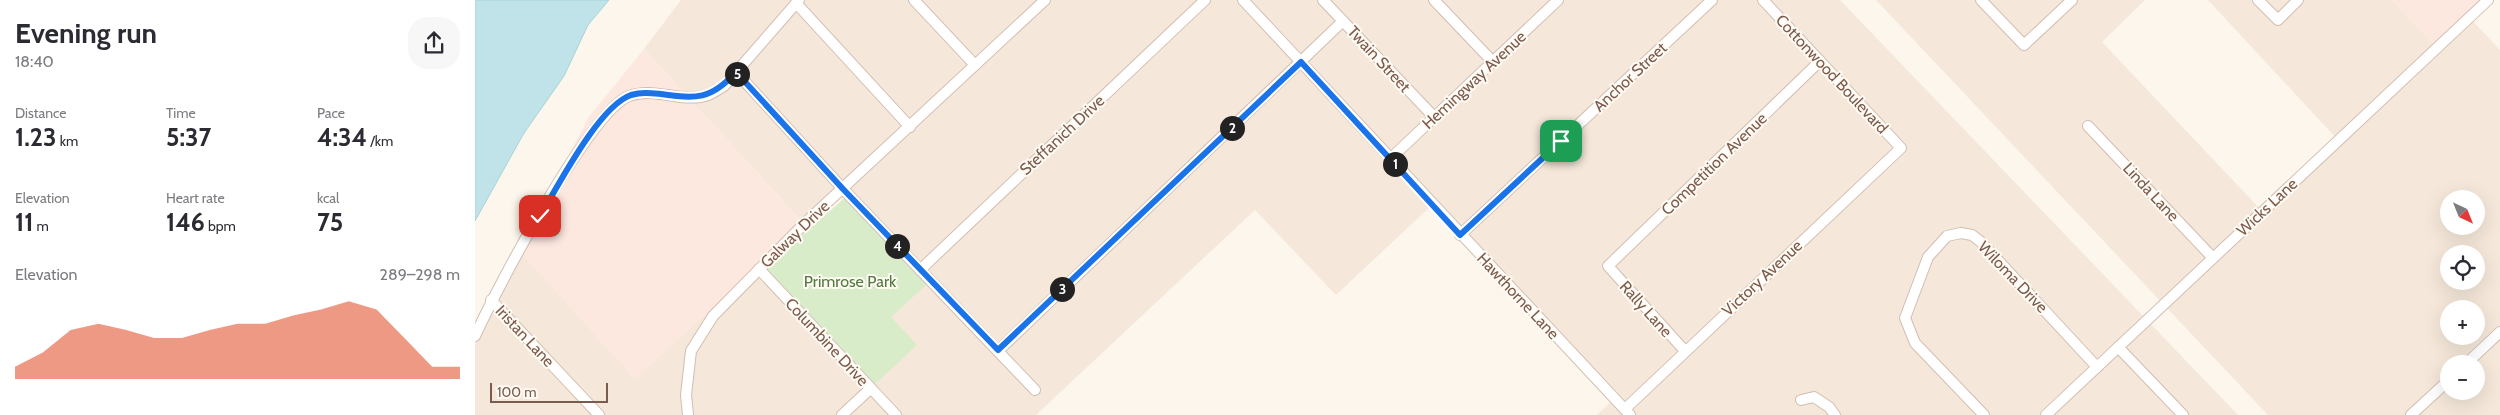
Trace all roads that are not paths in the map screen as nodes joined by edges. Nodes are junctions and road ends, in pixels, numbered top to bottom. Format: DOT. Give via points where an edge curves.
graph roads {
  1 [pos="914,0"];
  2 [pos="1045,0"];
  3 [pos="1205,0"];
  4 [pos="1243,0"];
  5 [pos="1323,0"];
  6 [pos="1435,0"];
  7 [pos="1712,0"];
  8 [pos="1763,0"];
  9 [pos="1981,0"];
  10 [pos="2072,0"];
  11 [pos="2258,0"];
  12 [pos="2298,0"];
  13 [pos="2488,0"];
  14 [pos="797,2"];
  15 [pos="1552,2"];
  16 [pos="1343,21"];
  17 [pos="1821,61"];
  18 [pos="1301,62"];
  19 [pos="1493,62"];
  20 [pos="975,65"];
  21 [pos="736,72"];
  22 [pos="1434,117"];
  23 [pos="2088,126"];
  24 [pos="910,127"];
  25 [pos="1901,148"];
  26 [pos="1390,159"];
  27 [pos="843,189"];
  28 [pos="1460,235"];
  29 [pos="2213,258"];
  30 [pos="1608,266"];
  31 [pos="759,269"];
  32 [pos="920,270"];
  33 [pos="491,300"];
  34 [pos="2500,332"];
  35 [pos="475,336"];
  36 [pos="2118,347"];
  37 [pos="998,350"];
  38 [pos="1685,351"];
  39 [pos="2476,355"];
  40 [pos="2097,366"];
  41 [pos="2440,388"];
  42 [pos="871,389"];
  43 [pos="1035,390"];
  44 [pos="1801,400"];
  45 [pos="1627,412"];
  46 [pos="599,415"];
  47 [pos="688,415"];
  48 [pos="841,415"];
  49 [pos="896,415"];
  50 [pos="1835,415"];
  51 [pos="1984,415"];
  52 [pos="2046,415"];
  53 [pos="2183,415"];
  54 [pos="2411,415"];
  1 -- 20 [label="street"];
  2 -- 20 [label="street, Galway Drive"];
  3 -- 32 [label="street, Steffanich Drive"];
  4 -- 18 [label="street, Hawthorne Lane"];
  5 -- 16 [label="street, Twain Street"];
  6 -- 19 [label="street"];
  7 -- 28 [label="street, Anchor Street"];
  8 -- 17 [label="street, Cottonwood Boulevard"];
  9 -- 10 [label="street" via="2024,45"];
  11 -- 12 [label="street" via="2278,20"];
  13 -- 29 [label="street, Wicks Lane"];
  14 -- 21 [label="street"];
  14 -- 24 [label="street"];
  15 -- 19 [label="street, Hemingway Avenue"];
  16 -- 18 [label="street"];
  16 -- 22 [label="street, Twain Street"];
  17 -- 25 [label="street, Cottonwood Boulevard"];
  17 -- 30 [label="street, Competition Avenue"];
  18 -- 26 [label="street, Hawthorne Lane"];
  18 -- 37 [label="street"];
  19 -- 22 [label="street, Hemingway Avenue"];
  20 -- 24 [label="street, Galway Drive"];
  21 -- 27 [label="street"];
  21 -- 33 [label="street" via="724,86 709,95 691,99 644,92 629,96 607,112 560,182"];
  22 -- 26 [label="street, Hemingway Avenue"];
  23 -- 29 [label="street, Linda Lane"];
  24 -- 27 [label="street, Galway Drive"];
  25 -- 38 [label="street, Victory Avenue"];
  26 -- 28 [label="street, Hawthorne Lane"];
  27 -- 31 [label="street, Galway Drive"];
  27 -- 32 [label="street"];
  28 -- 45 [label="street, Hawthorne Lane"];
  29 -- 36 [label="street, Wicks Lane"];
  30 -- 38 [label="street, Rally Lane"];
  31 -- 42 [label="street, Columbine Drive"];
  31 -- 47 [label="street, Galway Drive" via="713,316 691,351 686,395"];
  32 -- 37 [label="street"];
  33 -- 35 [label="street"];
  33 -- 46 [label="street, Iristan Lane"];
  34 -- 39 [label="street"];
  36 -- 40 [label="street, Wicks Lane"];
  36 -- 53 [label="street"];
  37 -- 43 [label="street"];
  38 -- 45 [label="street, Victory Avenue"];
  40 -- 51 [label="street, Wiloma Drive" via="1981,242 1972,235 1961,233 1947,236 1927,257 1905,318 1915,344"];
  40 -- 52 [label="street, Wicks Lane"];
  41 -- 54 [label="street"];
  42 -- 48 [label="street"];
  42 -- 49 [label="street, Columbine Drive"];
  44 -- 50 [label="street" via="1814,397"];
}
